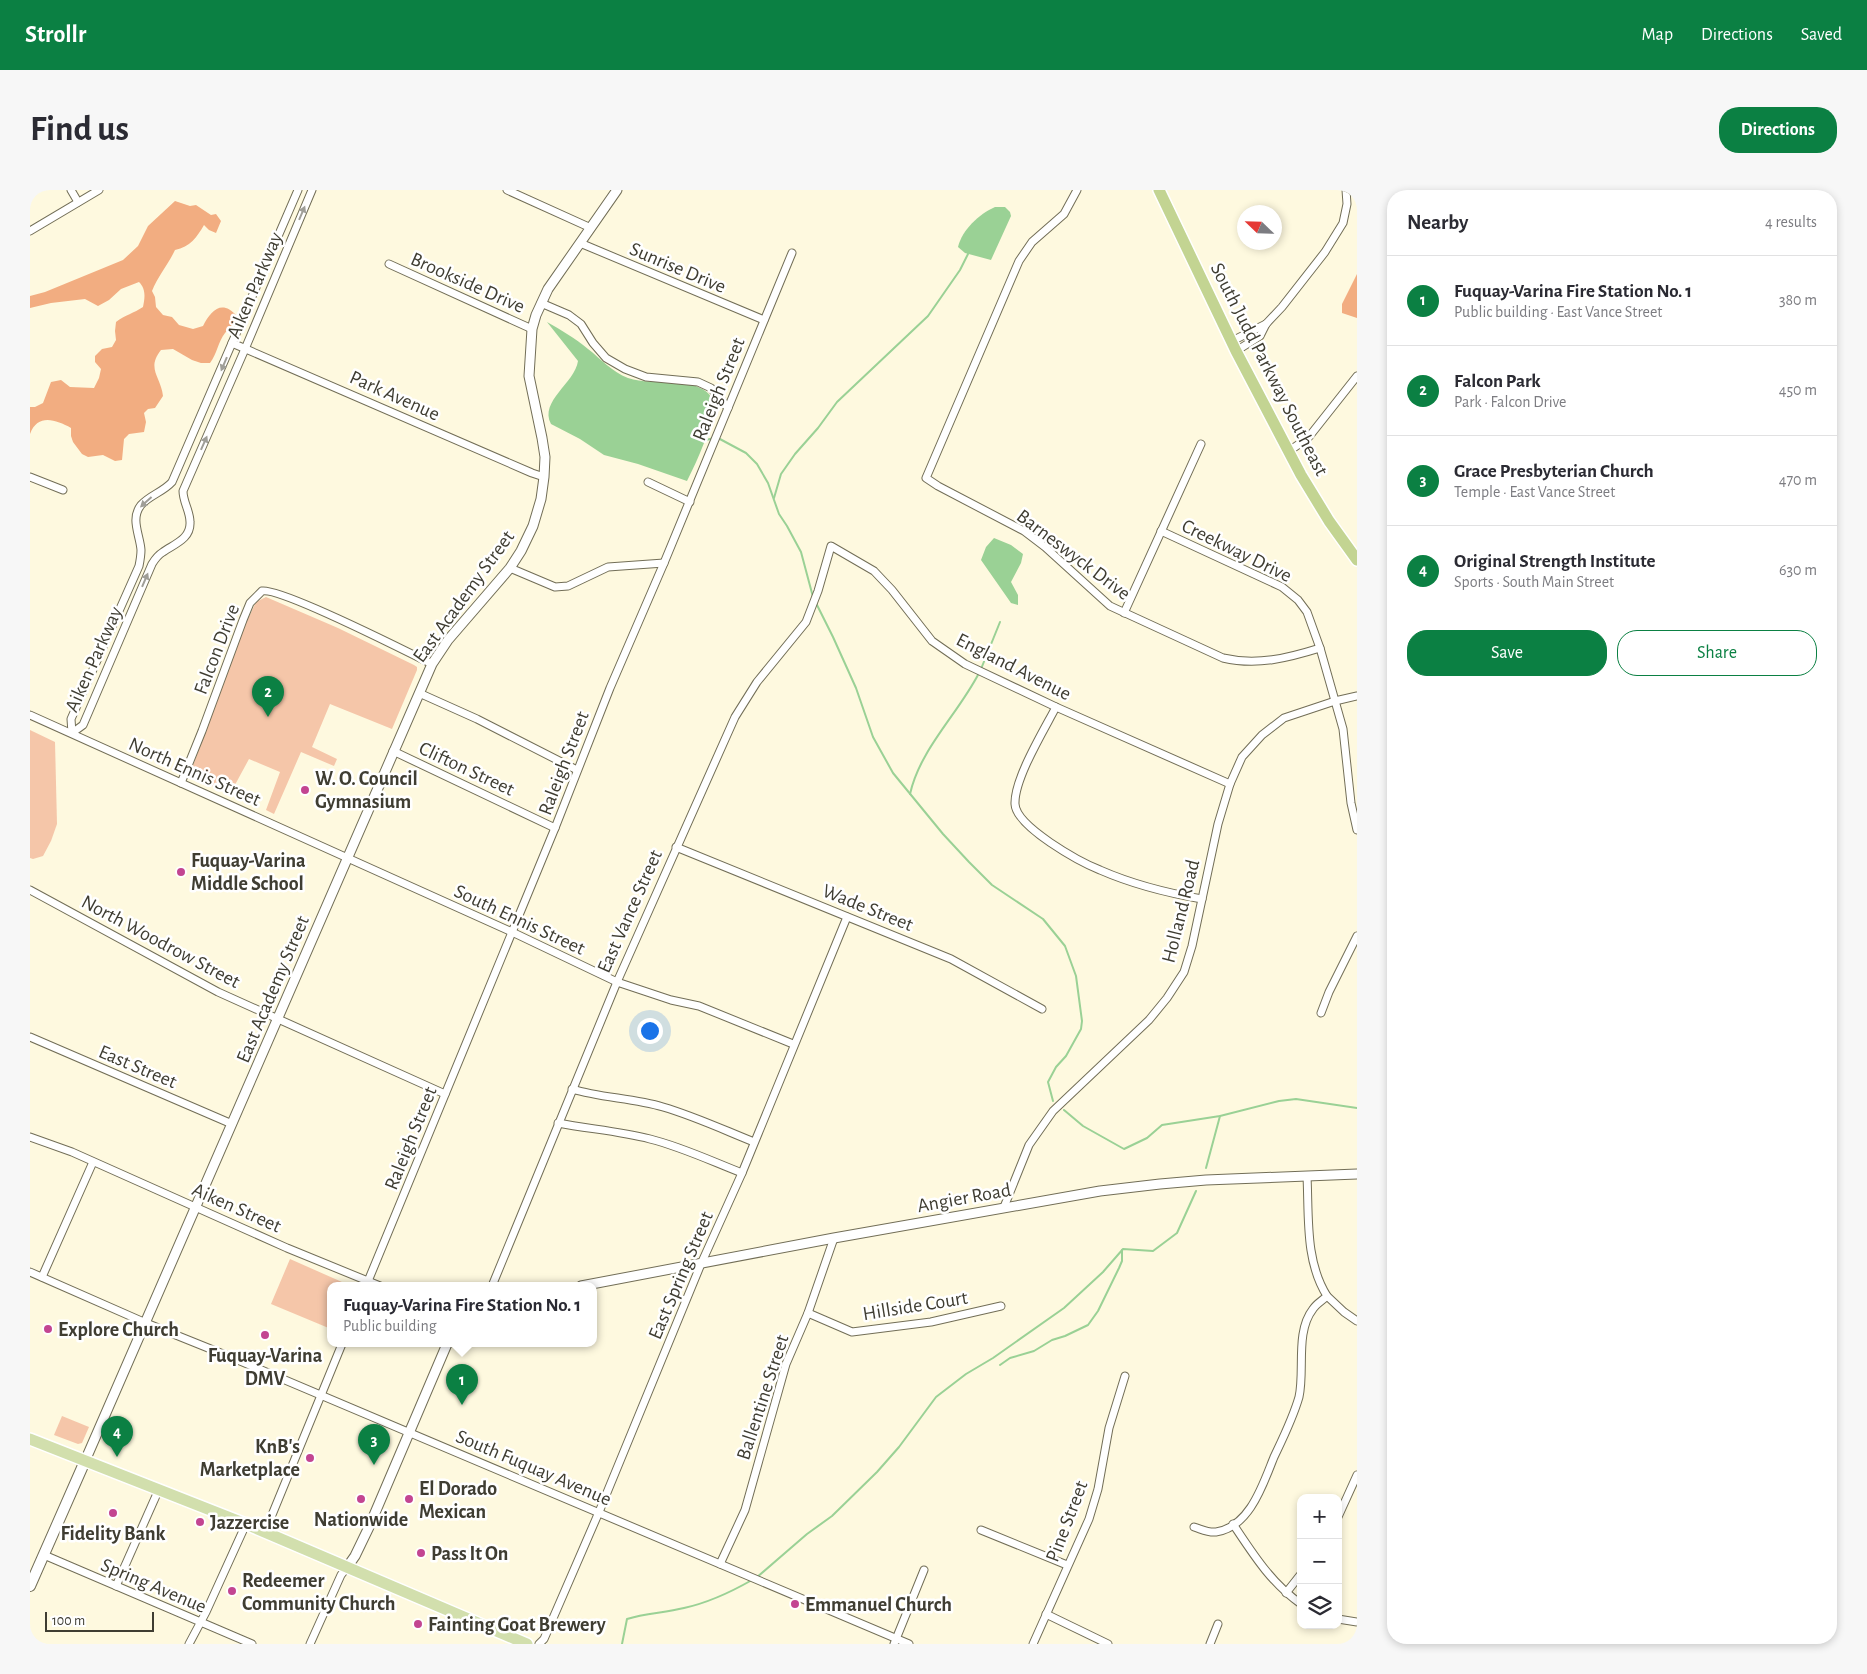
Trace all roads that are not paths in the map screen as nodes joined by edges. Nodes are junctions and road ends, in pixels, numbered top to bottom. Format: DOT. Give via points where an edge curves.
graph roads {
  1 [pos="71,190"];
  2 [pos="99,190"];
  3 [pos="298,190"];
  4 [pos="312,190"];
  5 [pos="507,190"];
  6 [pos="616,190"];
  7 [pos="1077,190"];
  8 [pos="1159,190"];
  9 [pos="1346,190"];
  10 [pos="78,202"];
  11 [pos="590,228"];
  12 [pos="30,231"];
  13 [pos="580,243"];
  14 [pos="792,253"];
  15 [pos="389,264"];
  16 [pos="541,303"];
  17 [pos="764,320"];
  18 [pos="532,329"];
  19 [pos="232,343"];
  20 [pos="1234,346"];
  21 [pos="245,349"];
  22 [pos="1357,376"];
  23 [pos="728,408"];
  24 [pos="1201,444"];
  25 [pos="1289,451"];
  26 [pos="30,477"];
  27 [pos="544,477"];
  28 [pos="172,482"];
  29 [pos="648,482"];
  30 [pos="184,488"];
  31 [pos="63,490"];
  32 [pos="690,502"];
  33 [pos="1161,531"];
  34 [pos="140,560"];
  35 [pos="1357,560"];
  36 [pos="664,563"];
  37 [pos="152,565"];
  38 [pos="825,566"];
  39 [pos="510,568"];
  40 [pos="1124,613"];
  41 [pos="1320,648"];
  42 [pos="432,664"];
  43 [pos="418,692"];
  44 [pos="1357,696"];
  45 [pos="1335,701"];
  46 [pos="1056,707"];
  47 [pos="30,714"];
  48 [pos="72,733"];
  49 [pos="393,751"];
  50 [pos="577,770"];
  51 [pos="180,783"];
  52 [pos="1230,784"];
  53 [pos="555,828"];
  54 [pos="1357,830"];
  55 [pos="676,846"];
  56 [pos="347,858"];
  57 [pos="30,890"];
  58 [pos="1202,899"];
  59 [pos="847,917"];
  60 [pos="512,932"];
  61 [pos="1357,936"];
  62 [pos="617,982"];
  63 [pos="1042,1009"];
  64 [pos="1321,1013"];
  65 [pos="277,1019"];
  66 [pos="30,1037"];
  67 [pos="793,1044"];
  68 [pos="572,1089"];
  69 [pos="446,1094"];
  70 [pos="558,1123"];
  71 [pos="232,1124"];
  72 [pos="30,1137"];
  73 [pos="754,1142"];
  74 [pos="93,1162"];
  75 [pos="742,1173"];
  76 [pos="1357,1174"];
  77 [pos="1307,1176"];
  78 [pos="196,1207"];
  79 [pos="1004,1207"];
  80 [pos="834,1238"];
  81 [pos="701,1264"];
  82 [pos="30,1272"];
  83 [pos="42,1277"];
  84 [pos="363,1282"];
  85 [pos="368,1282"];
  86 [pos="494,1282"];
  87 [pos="597,1283"];
  88 [pos="1327,1296"];
  89 [pos="1001,1306"];
  90 [pos="808,1313"];
  91 [pos="1357,1320"];
  92 [pos="146,1323"];
  93 [pos="341,1347"];
  94 [pos="446,1347"];
  95 [pos="1125,1376"];
  96 [pos="321,1395"];
  97 [pos="410,1432"];
  98 [pos="30,1439"];
  99 [pos="85,1461"];
  100 [pos="1357,1475"];
  101 [pos="159,1489"];
  102 [pos="1342,1508"];
  103 [pos="599,1512"];
  104 [pos="246,1524"];
  105 [pos="1233,1524"];
  106 [pos="1194,1527"];
  107 [pos="981,1530"];
  108 [pos="265,1532"];
  109 [pos="44,1555"];
  110 [pos="720,1564"];
  111 [pos="348,1566"];
  112 [pos="1067,1566"];
  113 [pos="924,1570"];
  114 [pos="1297,1579"];
  115 [pos="30,1586"];
  116 [pos="116,1586"];
  117 [pos="1286,1593"];
  118 [pos="1297,1601"];
  119 [pos="1046,1614"];
  120 [pos="1342,1620"];
  121 [pos="200,1622"];
  122 [pos="1357,1622"];
  123 [pos="1218,1624"];
  124 [pos="895,1641"];
  125 [pos="189,1644"];
  126 [pos="252,1644"];
  127 [pos="310,1644"];
  128 [pos="527,1644"];
  129 [pos="539,1644"];
  130 [pos="909,1644"];
  131 [pos="1033,1644"];
  132 [pos="1108,1644"];
  133 [pos="1210,1644"];
  1 -- 10 [label="street"];
  2 -- 10 [label="street"];
  3 -- 19 [label="street, Aiken Parkway"];
  21 -- 4 [label="street, Aiken Parkway, one-way"];
  5 -- 11 [label="street"];
  6 -- 11 [label="street, East Academy Street"];
  7 -- 40 [label="street, Barneswyck Drive" via="1064,214 1032,242 1018,261 926,478 1024,532 1110,606"];
  8 -- 20 [label="highway, South Judd Parkway Southeast"];
  9 -- 20 [label="street" via="1343,223 1334,239 1266,324 1260,336"];
  10 -- 12 [label="street"];
  11 -- 13 [label="street, East Academy Street"];
  13 -- 16 [label="street, East Academy Street"];
  13 -- 17 [label="street, Sunrise Drive"];
  14 -- 17 [label="street, Raleigh Street"];
  15 -- 18 [label="street, Brookside Drive"];
  16 -- 18 [label="street, East Academy Street"];
  16 -- 23 [label="street" via="581,324 606,358 625,369 646,378 698,382 711,388"];
  17 -- 23 [label="street, Raleigh Street"];
  18 -- 27 [label="street, East Academy Street" via="529,376 542,438"];
  19 -- 21 [label="street, Park Avenue"];
  19 -- 28 [label="street, Aiken Parkway, one-way"];
  20 -- 25 [label="highway, South Judd Parkway Southeast"];
  21 -- 27 [label="street, Park Avenue"];
  30 -- 21 [label="street, Aiken Parkway, one-way"];
  22 -- 25 [label="street" via="1308,438"];
  23 -- 32 [label="street, Raleigh Street"];
  24 -- 33 [label="street"];
  25 -- 35 [label="highway, South Judd Parkway Southeast" via="1329,521"];
  26 -- 31 [label="street"];
  27 -- 39 [label="street, East Academy Street" via="542,499 533,526"];
  28 -- 30 [label="street"];
  28 -- 34 [label="street, Aiken Parkway, one-way" via="166,490 141,505 136,515"];
  29 -- 32 [label="street"];
  30 -- 37 [label="street, Aiken Parkway" via="183,499 191,524 188,532 183,540 164,551"];
  32 -- 36 [label="street, Raleigh Street"];
  33 -- 40 [label="street"];
  33 -- 41 [label="street, Creekway Drive" via="1282,587 1307,612"];
  34 -- 37 [label="street"];
  34 -- 48 [label="street, Aiken Parkway" via="71,719"];
  36 -- 39 [label="street" via="608,567 568,586 555,587"];
  36 -- 50 [label="street, Raleigh Street"];
  48 -- 37 [label="street, Aiken Parkway, one-way" via="83,725"];
  38 -- 46 [label="street, England Avenue" via="831,546 856,559 874,571 892,590 932,641 965,664"];
  38 -- 55 [label="street, East Vance Street" via="806,622 757,682 735,717"];
  39 -- 42 [label="street, East Academy Street" via="448,640"];
  40 -- 41 [label="street, Barneswyck Drive" via="1236,661 1284,659"];
  41 -- 45 [label="street, Creekway Drive"];
  42 -- 43 [label="street, East Academy Street"];
  42 -- 51 [label="street, Falcon Drive" via="301,603 271,591 262,591 250,603"];
  43 -- 49 [label="street, East Academy Street"];
  43 -- 50 [label="street"];
  44 -- 45 [label="street, Holland Road"];
  45 -- 52 [label="street, Holland Road" via="1284,718 1262,735 1242,757"];
  45 -- 54 [label="street, Creekway Drive" via="1343,729"];
  46 -- 52 [label="street, England Avenue"];
  46 -- 58 [label="street" via="1017,789 1015,806 1020,817 1053,844 1099,870 1174,894"];
  47 -- 48 [label="street, North Ennis Street"];
  48 -- 51 [label="street, North Ennis Street"];
  49 -- 53 [label="street, Clifton Street"];
  49 -- 56 [label="street, East Academy Street"];
  50 -- 53 [label="street, Raleigh Street"];
  51 -- 56 [label="street, North Ennis Street"];
  52 -- 58 [label="street, Holland Road"];
  53 -- 60 [label="street, Raleigh Street"];
  55 -- 59 [label="street, Wade Street"];
  55 -- 62 [label="street, East Vance Street"];
  56 -- 60 [label="street, South Ennis Street"];
  56 -- 65 [label="street, East Academy Street"];
  57 -- 65 [label="street, North Woodrow Street" via="218,992"];
  58 -- 79 [label="street, Holland Road" via="1184,972 1168,998 1123,1046 1053,1111 1028,1145"];
  59 -- 63 [label="street, Wade Street" via="951,959"];
  59 -- 67 [label="street, East Spring Street"];
  60 -- 62 [label="street, South Ennis Street"];
  60 -- 69 [label="street, Raleigh Street"];
  61 -- 64 [label="street"];
  62 -- 67 [label="street, South Ennis Street" via="662,998 699,1006"];
  62 -- 68 [label="street, East Vance Street"];
  65 -- 69 [label="street, North Woodrow Street"];
  65 -- 71 [label="street, East Academy Street"];
  66 -- 71 [label="street, East Street"];
  67 -- 73 [label="street, East Spring Street"];
  68 -- 70 [label="street, East Vance Street"];
  68 -- 73 [label="street" via="663,1107"];
  69 -- 85 [label="street, Raleigh Street"];
  70 -- 75 [label="street" via="652,1139"];
  70 -- 86 [label="street, East Vance Street"];
  71 -- 78 [label="street, East Academy Street"];
  72 -- 74 [label="street, Aiken Street"];
  73 -- 75 [label="street, East Spring Street"];
  74 -- 78 [label="street, Aiken Street"];
  74 -- 83 [label="street"];
  75 -- 81 [label="street, East Spring Street"];
  76 -- 77 [label="street, Angier Road"];
  77 -- 79 [label="street, Angier Road" via="1160,1184"];
  77 -- 88 [label="street" via="1311,1252"];
  78 -- 84 [label="street, Aiken Street"];
  78 -- 92 [label="street, East Academy Street"];
  79 -- 80 [label="street, Angier Road"];
  80 -- 81 [label="street, Angier Road"];
  80 -- 90 [label="street, Ballentine Street"];
  81 -- 87 [label="street, Angier Road"];
  81 -- 103 [label="street, East Spring Street"];
  82 -- 83 [label="street, South Fuquay Avenue"];
  83 -- 92 [label="street, South Fuquay Avenue"];
  88 -- 91 [label="street"];
  88 -- 105 [label="street" via="1313,1309 1304,1329 1302,1381 1292,1416 1254,1502"];
  89 -- 90 [label="street, Hillside Court" via="931,1322 852,1332"];
  90 -- 110 [label="street, Ballentine Street" via="786,1364 745,1510"];
  92 -- 96 [label="street, South Fuquay Avenue"];
  92 -- 99 [label="street, East Academy Street"];
  93 -- 96 [label="street"];
  94 -- 97 [label="street"];
  95 -- 112 [label="street, Pine Street" via="1108,1428 1098,1489"];
  96 -- 97 [label="street, South Fuquay Avenue"];
  96 -- 108 [label="street"];
  97 -- 103 [label="street, South Fuquay Avenue"];
  97 -- 111 [label="street"];
  98 -- 99 [label="main road"];
  99 -- 101 [label="main road"];
  99 -- 109 [label="main road"];
  100 -- 102 [label="street"];
  101 -- 104 [label="main road"];
  101 -- 116 [label="street"];
  103 -- 110 [label="street, South Fuquay Avenue"];
  103 -- 129 [label="street, East Spring Street"];
  104 -- 108 [label="main road"];
  104 -- 121 [label="street"];
  105 -- 106 [label="street" via="1218,1532"];
  105 -- 117 [label="street" via="1269,1576"];
  107 -- 112 [label="street"];
  108 -- 111 [label="main road"];
  109 -- 115 [label="main road"];
  109 -- 116 [label="street, Spring Avenue"];
  110 -- 124 [label="street, South Fuquay Avenue"];
  111 -- 127 [label="street"];
  111 -- 128 [label="main road"];
  112 -- 119 [label="street, Pine Street"];
  113 -- 124 [label="street"];
  114 -- 117 [label="street"];
  116 -- 121 [label="street, Spring Avenue"];
  117 -- 118 [label="street"];
  119 -- 131 [label="street, Pine Street"];
  119 -- 132 [label="street"];
  120 -- 122 [label="street"];
  121 -- 125 [label="street"];
  121 -- 126 [label="street, Spring Avenue"];
  123 -- 133 [label="street"];
  124 -- 130 [label="street, South Fuquay Avenue"];
}
